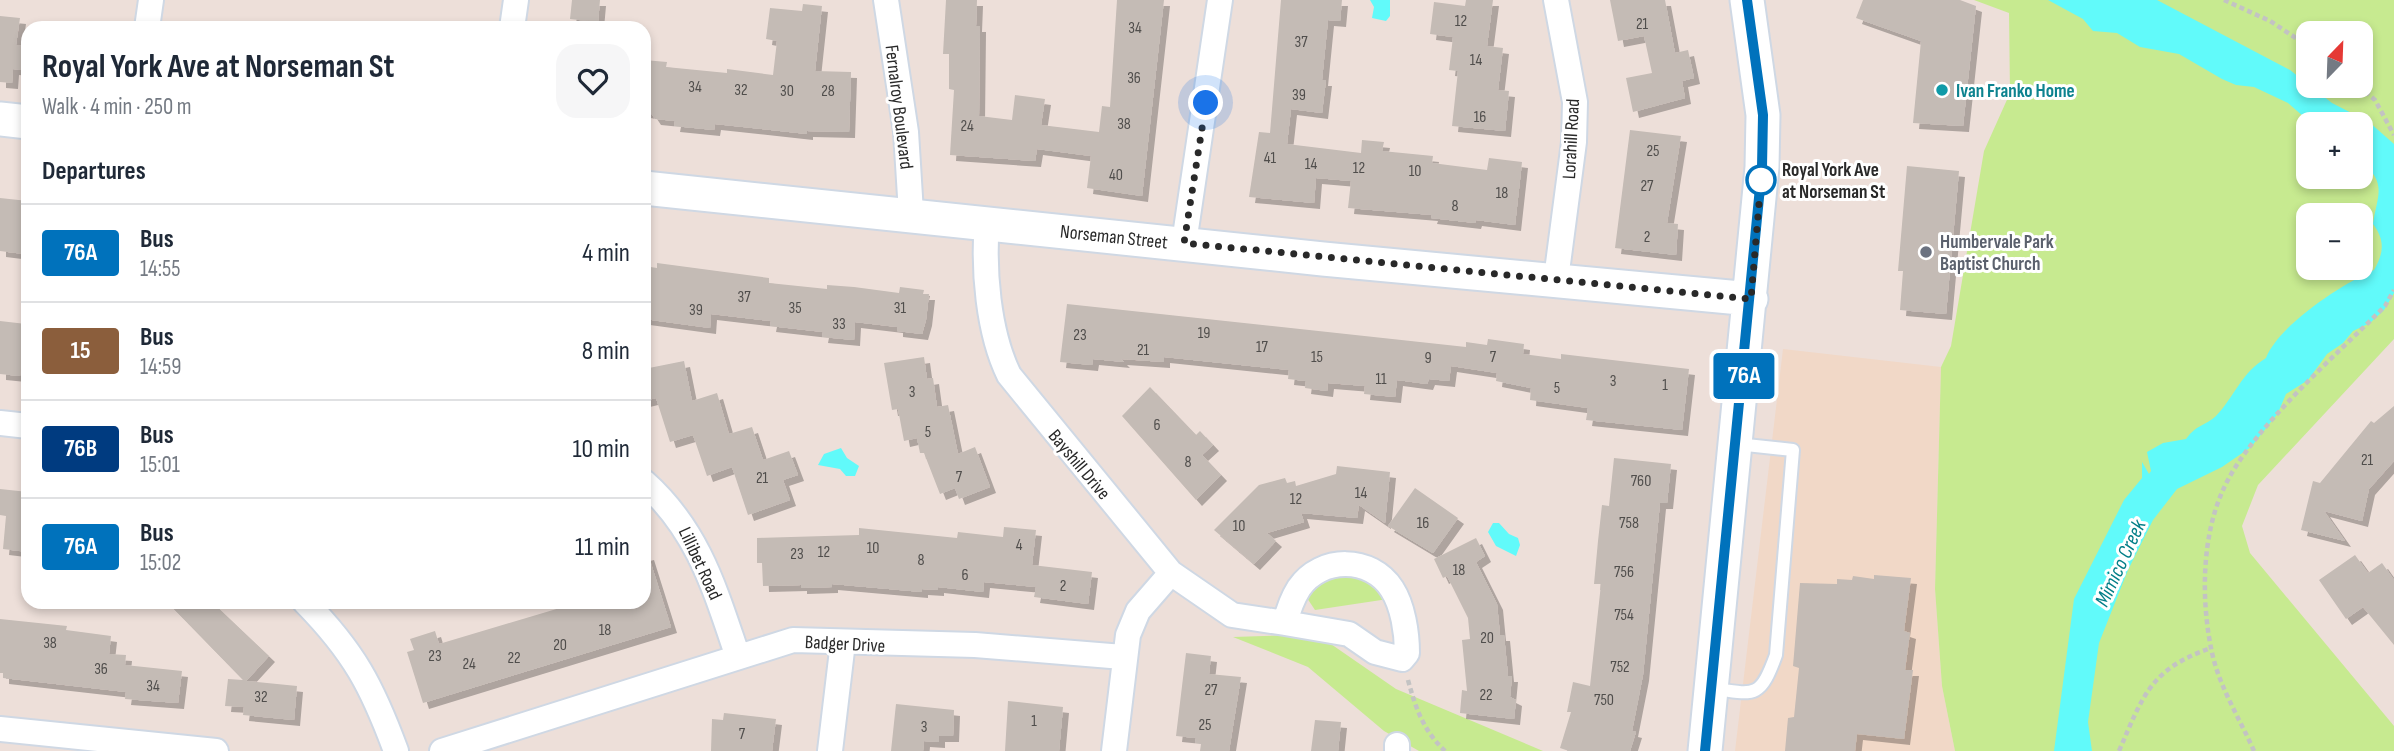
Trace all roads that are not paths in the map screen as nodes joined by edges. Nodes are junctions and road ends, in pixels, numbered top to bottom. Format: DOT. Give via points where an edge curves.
graph roads {
  1 [pos="151,0"];
  2 [pos="516,0"];
  3 [pos="886,0"];
  4 [pos="1220,0"];
  5 [pos="1556,0"];
  6 [pos="1747,0"];
  7 [pos="149,21"];
  8 [pos="513,21"];
  9 [pos="0,119"];
  10 [pos="21,121"];
  11 [pos="651,189"];
  12 [pos="911,213"];
  13 [pos="987,222"];
  14 [pos="1184,243"];
  15 [pos="1556,279"];
  16 [pos="1751,299"];
  17 [pos="0,423"];
  18 [pos="21,425"];
  19 [pos="1737,444"];
  20 [pos="651,489"];
  21 [pos="1171,573"];
  22 [pos="311,609"];
  23 [pos="1285,623"];
  24 [pos="843,642"];
  25 [pos="738,657"];
  26 [pos="1123,657"];
  27 [pos="1710,688"];
  28 [pos="0,729"];
  29 [pos="450,750"];
  30 [pos="216,751"];
  31 [pos="396,751"];
  32 [pos="830,751"];
  33 [pos="1114,751"];
  34 [pos="1704,751"];
  1 -- 7 [label="street"];
  2 -- 8 [label="street"];
  3 -- 12 [label="street, Fernalroy Boulevard" via="906,132"];
  4 -- 14 [label="street"];
  5 -- 15 [label="street, Lorahill Road" via="1575,102"];
  6 -- 16 [label="street" via="1763,115"];
  9 -- 10 [label="street"];
  11 -- 12 [label="street, Norseman Street"];
  12 -- 13 [label="street, Norseman Street"];
  13 -- 14 [label="street, Norseman Street"];
  13 -- 21 [label="street, Bayshill Drive" via="984,262 999,352 1009,375"];
  14 -- 15 [label="street, Norseman Street"];
  15 -- 16 [label="street, Norseman Street"];
  16 -- 19 [label="street"];
  17 -- 18 [label="street"];
  19 -- 27 [label="street"];
  19 -- 27 [label="lane" via="1793,450 1776,655 1766,683 1758,690"];
  20 -- 25 [label="street, Lillibet Road" via="691,537"];
  21 -- 23 [label="street, Bayshill Drive" via="1232,615"];
  21 -- 26 [label="street" via="1138,611"];
  22 -- 31 [label="street" via="344,645 369,683"];
  23 -- 23 [label="street, Bayshill Drive" via="1291,603 1311,575 1343,563 1362,566 1380,575 1398,602 1407,653 1402,659 1375,652 1349,634"];
  24 -- 25 [label="street, Badger Drive" via="793,640"];
  24 -- 26 [label="street, Badger Drive" via="975,645"];
  24 -- 32 [label="street"];
  25 -- 29 [label="street, Badger Drive"];
  26 -- 33 [label="street"];
  27 -- 34 [label="street"];
  28 -- 30 [label="street"];
}
